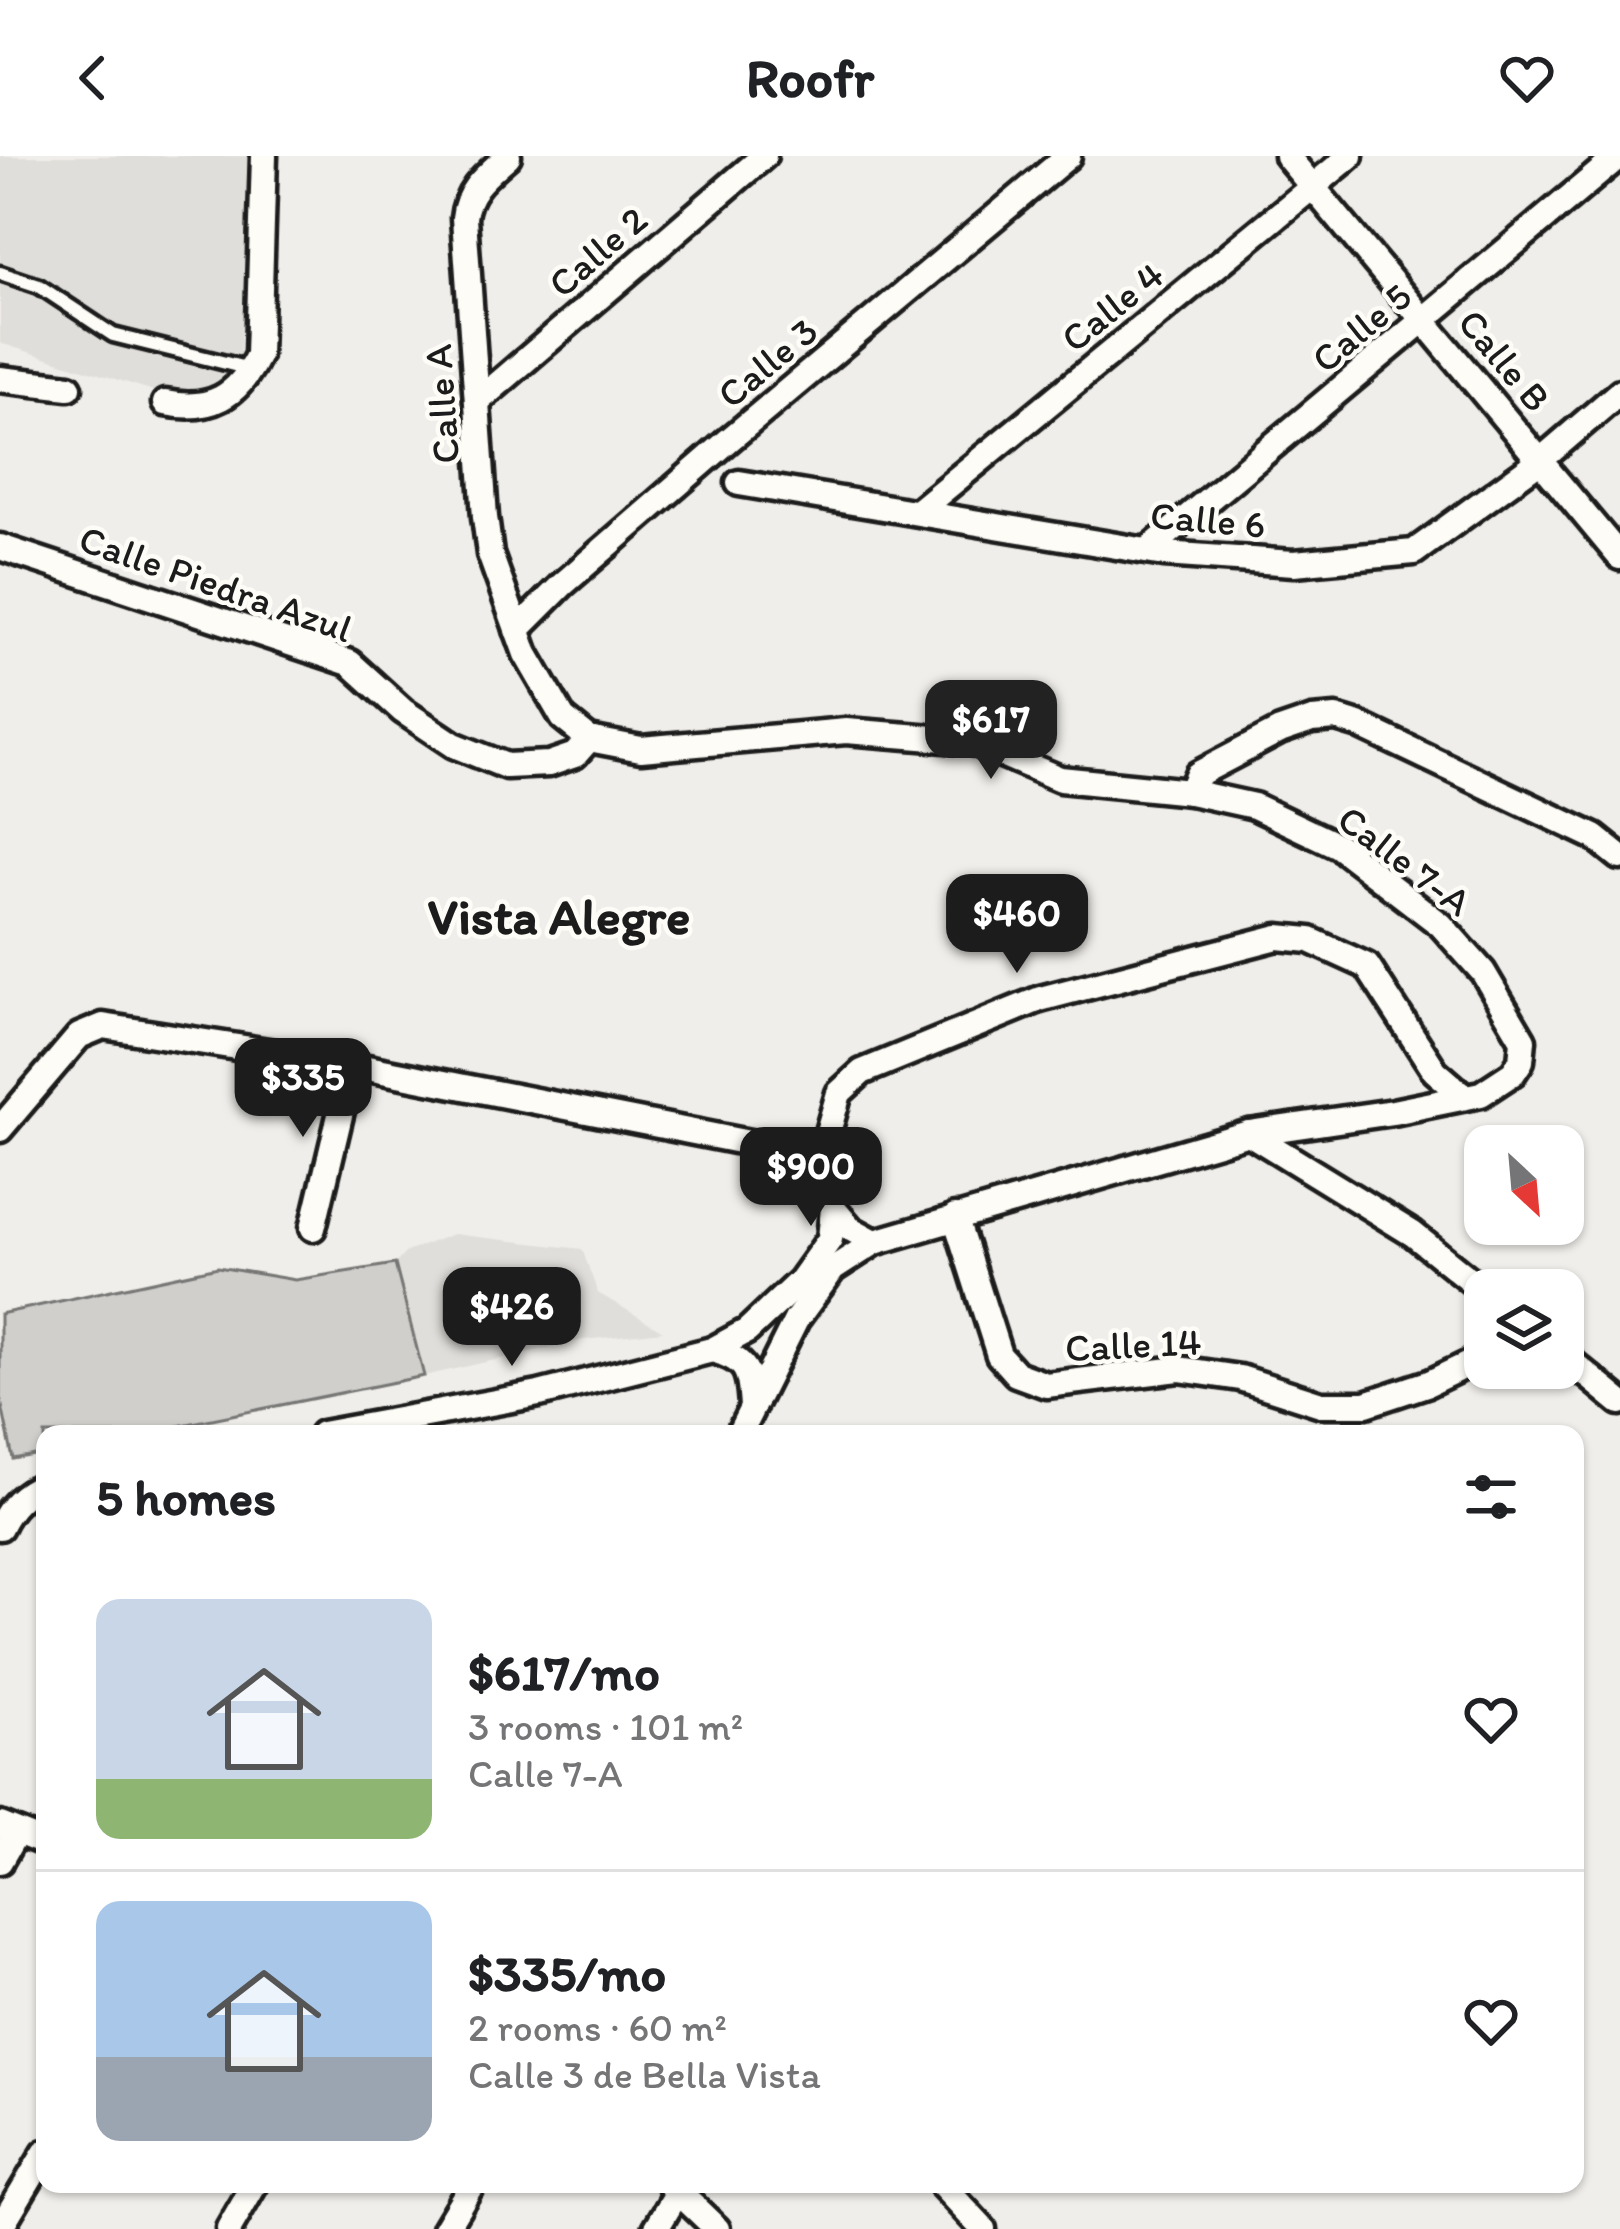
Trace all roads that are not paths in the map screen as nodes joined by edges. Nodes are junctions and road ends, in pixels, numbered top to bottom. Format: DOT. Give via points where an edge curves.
graph roads {
  1 [pos="264,156"];
  2 [pos="508,156"];
  3 [pos="764,156"];
  4 [pos="1050,156"];
  5 [pos="1068,156"];
  6 [pos="1288,156"];
  7 [pos="1350,156"];
  8 [pos="1619,156"];
  9 [pos="1315,187"];
  10 [pos="0,273"];
  11 [pos="1424,321"];
  12 [pos="251,370"];
  13 [pos="0,379"];
  14 [pos="69,387"];
  15 [pos="1620,392"];
  16 [pos="478,401"];
  17 [pos="165,403"];
  18 [pos="725,436"];
  19 [pos="1542,459"];
  20 [pos="739,483"];
  21 [pos="918,511"];
  22 [pos="0,547"];
  23 [pos="1147,551"];
  24 [pos="1620,557"];
  25 [pos="514,622"];
  26 [pos="590,740"];
  27 [pos="1190,791"];
  28 [pos="1620,857"];
  29 [pos="352,1065"];
  30 [pos="1465,1097"];
  31 [pos="0,1129"];
  32 [pos="1249,1133"];
  33 [pos="821,1157"];
  34 [pos="833,1208"];
  35 [pos="955,1217"];
  36 [pos="313,1228"];
  37 [pos="875,1242"];
  38 [pos="1464,1275"];
  39 [pos="712,1350"];
  40 [pos="1464,1366"];
  41 [pos="1584,1372"];
  42 [pos="1620,1402"];
  43 [pos="752,1407"];
  44 [pos="371,1425"];
  45 [pos="743,1425"];
  46 [pos="36,1488"];
  47 [pos="0,1527"];
  48 [pos="8,1829"];
  49 [pos="0,1861"];
  50 [pos="36,2168"];
  51 [pos="250,2193"];
  52 [pos="467,2193"];
  53 [pos="672,2193"];
  54 [pos="681,2193"];
  55 [pos="949,2193"];
  56 [pos="0,2228"];
  57 [pos="229,2229"];
  58 [pos="445,2229"];
  59 [pos="656,2229"];
  60 [pos="717,2229"];
  61 [pos="983,2229"];
  1 -- 12 [label="street" via="258,355"];
  2 -- 16 [label="street, Calle A" via="475,186 464,218"];
  3 -- 16 [label="street, Calle 2"];
  4 -- 18 [label="street, Calle 3"];
  5 -- 18 [label="street, Calle 3"];
  6 -- 9 [label="street, Calle B"];
  7 -- 9 [label="street, Calle 4"];
  8 -- 11 [label="street, Calle 5"];
  9 -- 11 [label="street, Calle B"];
  9 -- 21 [label="street, Calle 4"];
  10 -- 12 [label="lane" via="39,286 113,335"];
  11 -- 19 [label="street, Calle B"];
  11 -- 23 [label="street, Calle 5"];
  12 -- 17 [label="street" via="194,409"];
  13 -- 14 [label="street"];
  15 -- 19 [label="street, Calle 6"];
  16 -- 25 [label="street, Calle A" via="490,554"];
  18 -- 25 [label="street, Calle 3" via="550,574"];
  19 -- 23 [label="street, Calle 6" via="1414,552 1294,563"];
  19 -- 24 [label="street, Calle B"];
  20 -- 21 [label="street, Calle 6"];
  21 -- 23 [label="street, Calle 6"];
  22 -- 26 [label="street, Calle Piedra Azul" via="350,663 437,734 506,766 549,764"];
  25 -- 26 [label="street" via="563,718"];
  26 -- 27 [label="street, Calle 7-A" via="640,749 846,731 970,741 1060,779"];
  27 -- 28 [label="street" via="1198,774 1240,750 1336,718 1595,837"];
  27 -- 30 [label="street, Calle 7-A" via="1254,806 1338,846 1441,925 1483,972 1523,1047 1514,1073"];
  29 -- 31 [label="street" via="103,1026 79,1036"];
  29 -- 33 [label="street"];
  29 -- 36 [label="street"];
  30 -- 32 [label="street, Calle 7-A"];
  30 -- 33 [label="street" via="1435,1071 1367,965 1310,940 1278,937 1040,999 862,1072 839,1093"];
  32 -- 35 [label="street, Calle 7-A"];
  32 -- 38 [label="street" via="1413,1234"];
  33 -- 34 [label="street"];
  34 -- 37 [label="street"];
  34 -- 39 [label="street" via="830,1239 800,1281 747,1331"];
  35 -- 37 [label="street, Calle 7-A"];
  35 -- 40 [label="street, Calle 14" via="999,1355 1029,1382 1179,1369 1321,1404 1366,1404"];
  37 -- 43 [label="street, Calle 7-A" via="832,1269"];
  39 -- 43 [label="street" via="745,1366"];
  39 -- 44 [label="street"];
  41 -- 42 [label="street"];
  43 -- 45 [label="street, Calle 7-A"];
  46 -- 47 [label="street"];
  48 -- 49 [label="street"];
  50 -- 56 [label="street"];
  51 -- 57 [label="street"];
  52 -- 58 [label="street"];
  53 -- 59 [label="street"];
  54 -- 60 [label="street"];
  55 -- 61 [label="street"];
}
